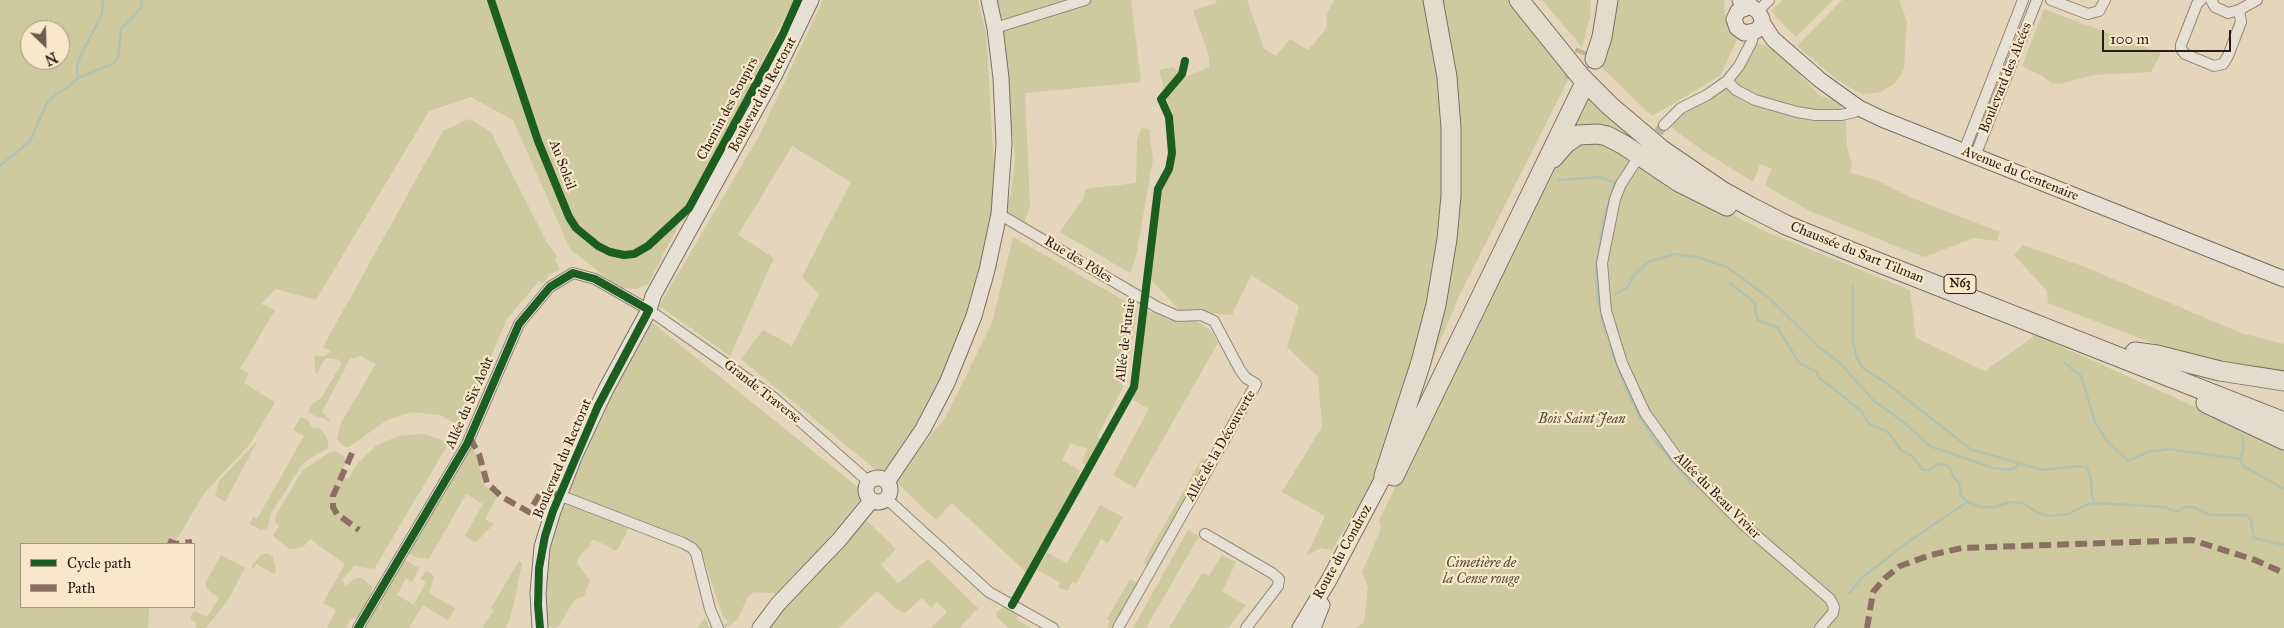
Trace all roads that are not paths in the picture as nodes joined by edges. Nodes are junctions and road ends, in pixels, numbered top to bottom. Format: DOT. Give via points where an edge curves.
graph roads {
  1 [pos="811,0"];
  2 [pos="989,0"];
  3 [pos="1085,0"];
  4 [pos="1433,0"];
  5 [pos="1519,0"];
  6 [pos="1531,0"];
  7 [pos="1597,0"];
  8 [pos="1608,0"];
  9 [pos="2023,0"];
  10 [pos="2037,0"];
  11 [pos="2051,0"];
  12 [pos="2105,0"];
  13 [pos="2201,0"];
  14 [pos="2210,0"];
  15 [pos="2257,0"];
  16 [pos="2239,10"];
  17 [pos="1749,13"];
  18 [pos="995,28"];
  19 [pos="1727,81"];
  20 [pos="1859,108"];
  21 [pos="1664,125"];
  22 [pos="1969,153"];
  23 [pos="1636,161"];
  24 [pos="1536,180"];
  25 [pos="999,214"];
  26 [pos="1786,225"];
  27 [pos="2284,279"];
  28 [pos="1157,307"];
  29 [pos="649,310"];
  30 [pos="2135,352"];
  31 [pos="2161,374"];
  32 [pos="2284,380"];
  33 [pos="2284,410"];
  34 [pos="2284,422"];
  35 [pos="2284,440"];
  36 [pos="1387,480"];
  37 [pos="868,482"];
  38 [pos="887,482"];
  39 [pos="559,495"];
  40 [pos="887,499"];
  41 [pos="871,501"];
  42 [pos="1205,534"];
  43 [pos="1336,564"];
  44 [pos="1322,604"];
  45 [pos="358,628"];
  46 [pos="540,628"];
  47 [pos="718,628"];
  48 [pos="760,628"];
  49 [pos="1053,628"];
  50 [pos="1118,628"];
  51 [pos="1246,628"];
  52 [pos="1290,628"];
  53 [pos="1300,628"];
  54 [pos="1306,628"];
  55 [pos="1313,628"];
  56 [pos="1820,628"];
  1 -- 29 [label="main road, Boulevard du Rectorat" via="753,115 653,296"];
  2 -- 18 [label="main road"];
  3 -- 18 [label="street"];
  4 -- 36 [label="highway" via="1451,128 1452,196 1436,305"];
  5 -- 26 [label="highway, Chaussée du Sart Tilman / N63" via="1581,77 1647,138 1722,191"];
  6 -- 30 [label="highway, Chaussée du Sart Tilman / N63" via="1587,70 1616,99 1692,161 1753,198 1786,215"];
  7 -- 8 [label="highway" via="1590,55 1602,38"];
  9 -- 22 [label="street, Boulevard des Alcées"];
  10 -- 22 [label="street, Boulevard des Alcées"];
  11 -- 12 [label="street" via="2088,14 2099,11"];
  13 -- 16 [label="street" via="2181,49 2185,54 2214,66 2224,64 2228,56 2241,22"];
  14 -- 16 [label="street" via="2221,11"];
  15 -- 16 [label="street"];
  17 -- 19 [label="street" via="1746,49 1739,66"];
  17 -- 20 [label="main road, Avenue du Centenaire" via="1816,76"];
  18 -- 25 [label="main road" via="1004,119"];
  19 -- 20 [label="street" via="1755,100 1797,112 1841,115"];
  19 -- 21 [label="street" via="1681,108"];
  20 -- 22 [label="main road, Avenue du Centenaire"];
  22 -- 27 [label="main road, Avenue du Centenaire"];
  23 -- 56 [label="street, Allée du Beau Vivier" via="1615,199 1601,270 1608,319 1628,378 1645,413 1678,459 1743,524 1826,595 1834,613"];
  24 -- 26 [label="highway" via="1566,143 1578,135 1598,134 1616,140 1679,182 1709,197 1769,225"];
  24 -- 36 [label="highway"];
  24 -- 36 [label="highway" via="1577,85"];
  25 -- 28 [label="street, Rue des Pôles"];
  25 -- 38 [label="main road" via="984,285 960,353 923,429"];
  26 -- 31 [label="highway, Chaussée du Sart Tilman / N63"];
  28 -- 50 [label="street, Allée de la Découverte" via="1176,316 1201,315 1214,321 1240,370 1256,384"];
  29 -- 37 [label="street, Grande Traverse" via="773,397"];
  29 -- 39 [label="main road, Boulevard du Rectorat" via="598,406"];
  29 -- 45 [label="street, Allée du Six Août" via="595,279 573,273 550,287 519,324 467,444"];
  30 -- 32 [label="highway" via="2220,371"];
  30 -- 33 [label="highway, Chaussée du Sart Tilman / N63"];
  31 -- 34 [label="highway, Chaussée du Sart Tilman / N63"];
  31 -- 35 [label="highway" via="2183,392"];
  36 -- 43 [label="main road, Route du Condroz"];
  36 -- 44 [label="main road, Route du Condroz"];
  37 -- 38 [label="main road" via="880,478"];
  37 -- 41 [label="main road" via="866,494"];
  38 -- 40 [label="main road" via="890,489"];
  39 -- 46 [label="main road, Boulevard du Rectorat" via="541,557"];
  39 -- 47 [label="street" via="692,548 712,618"];
  40 -- 41 [label="main road"];
  40 -- 49 [label="street" via="989,592"];
  41 -- 48 [label="main road"];
  42 -- 51 [label="street" via="1279,579 1278,586"];
  43 -- 52 [label="main road"];
  43 -- 53 [label="main road, Route du Condroz"];
  44 -- 54 [label="main road, Route du Condroz"];
  44 -- 55 [label="main road"];
}
